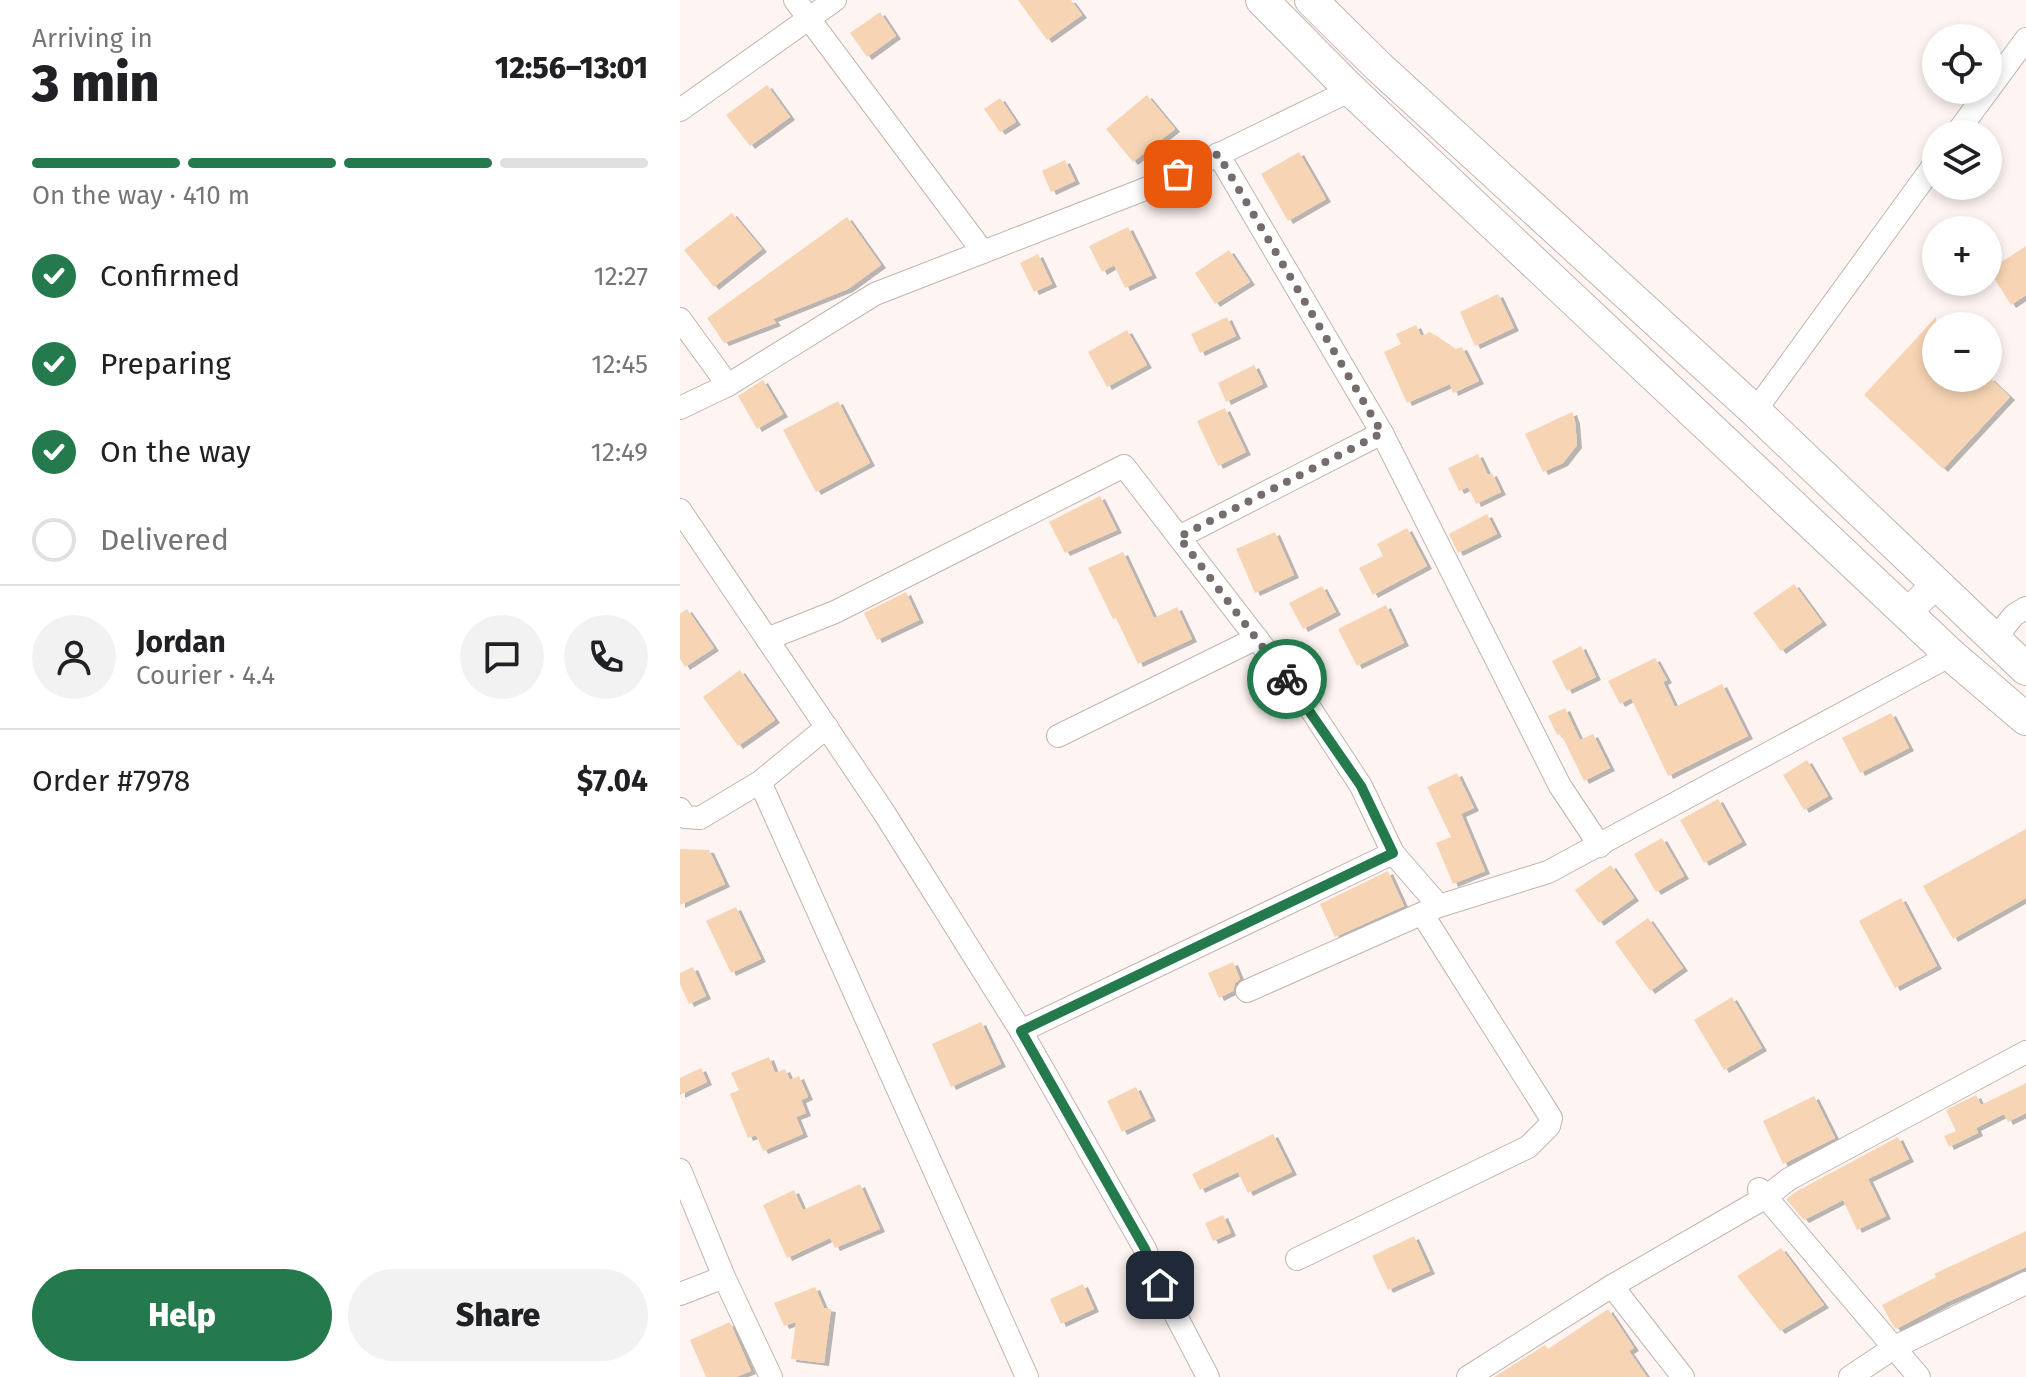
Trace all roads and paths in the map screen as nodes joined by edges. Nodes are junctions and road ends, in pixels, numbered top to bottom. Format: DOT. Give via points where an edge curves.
graph roads {
  1 [pos="795,0"];
  2 [pos="835,0"];
  3 [pos="1262,0"];
  4 [pos="1311,0"];
  5 [pos="808,19"];
  6 [pos="2026,39"];
  7 [pos="1351,90"];
  8 [pos="680,110"];
  9 [pos="1966,120"];
  10 [pos="1218,154"];
  11 [pos="1922,181"];
  12 [pos="983,252"];
  13 [pos="680,319"];
  14 [pos="728,385"];
  15 [pos="680,408"];
  16 [pos="1755,411"];
  17 [pos="1382,433"];
  18 [pos="680,510"];
  19 [pos="1179,537"];
  20 [pos="1936,584"];
  21 [pos="2026,608"];
  22 [pos="1907,613"];
  23 [pos="1257,638"];
  24 [pos="767,639"];
  25 [pos="1994,640"];
  26 [pos="1951,655"];
  27 [pos="2026,669"];
  28 [pos="2026,719"];
  29 [pos="827,727"];
  30 [pos="1058,736"];
  31 [pos="760,782"];
  32 [pos="680,809"];
  33 [pos="1600,846"];
  34 [pos="1393,853"];
  35 [pos="1431,910"];
  36 [pos="1247,991"];
  37 [pos="1021,1031"];
  38 [pos="2026,1052"];
  39 [pos="680,1170"];
  40 [pos="1763,1193"];
  41 [pos="1297,1259"];
  42 [pos="724,1277"];
  43 [pos="2026,1283"];
  44 [pos="1612,1286"];
  45 [pos="680,1294"];
  46 [pos="1895,1347"];
  47 [pos="771,1377"];
  48 [pos="1027,1377"];
  49 [pos="1208,1377"];
  50 [pos="1468,1377"];
  51 [pos="1683,1377"];
  52 [pos="1850,1377"];
  53 [pos="1919,1377"];
  1 -- 5 [label="street"];
  2 -- 5 [label="street"];
  3 -- 7 [label="highway"];
  4 -- 16 [label="highway"];
  5 -- 8 [label="street"];
  5 -- 12 [label="street"];
  6 -- 9 [label="street"];
  7 -- 10 [label="street"];
  7 -- 22 [label="highway"];
  10 -- 12 [label="street" via="1158,184"];
  10 -- 17 [label="street"];
  11 -- 16 [label="street"];
  12 -- 14 [label="street" via="875,294"];
  13 -- 14 [label="street"];
  14 -- 15 [label="street"];
  16 -- 20 [label="highway"];
  17 -- 19 [label="street"];
  17 -- 33 [label="street" via="1560,786"];
  18 -- 24 [label="street"];
  19 -- 23 [label="street"];
  19 -- 24 [label="street" via="1124,466 835,612"];
  20 -- 22 [label="main road"];
  20 -- 25 [label="highway"];
  21 -- 25 [label="street"];
  22 -- 26 [label="highway"];
  23 -- 30 [label="street"];
  23 -- 34 [label="street" via="1361,786"];
  24 -- 29 [label="street"];
  25 -- 27 [label="highway"];
  26 -- 28 [label="highway"];
  26 -- 33 [label="street"];
  29 -- 31 [label="street"];
  29 -- 37 [label="street"];
  31 -- 32 [label="street" via="700,818 685,817"];
  31 -- 48 [label="street"];
  33 -- 35 [label="street" via="1548,872"];
  34 -- 35 [label="street"];
  34 -- 37 [label="street"];
  35 -- 36 [label="street"];
  35 -- 41 [label="street" via="1551,1118 1549,1126 1528,1147"];
  37 -- 49 [label="street" via="1145,1249"];
  38 -- 40 [label="street"];
  39 -- 42 [label="street"];
  40 -- 44 [label="street"];
  40 -- 46 [label="street"];
  42 -- 45 [label="street"];
  42 -- 47 [label="street"];
  43 -- 46 [label="street"];
  44 -- 50 [label="street"];
  44 -- 51 [label="street"];
  46 -- 52 [label="street"];
  46 -- 53 [label="street"];
}
